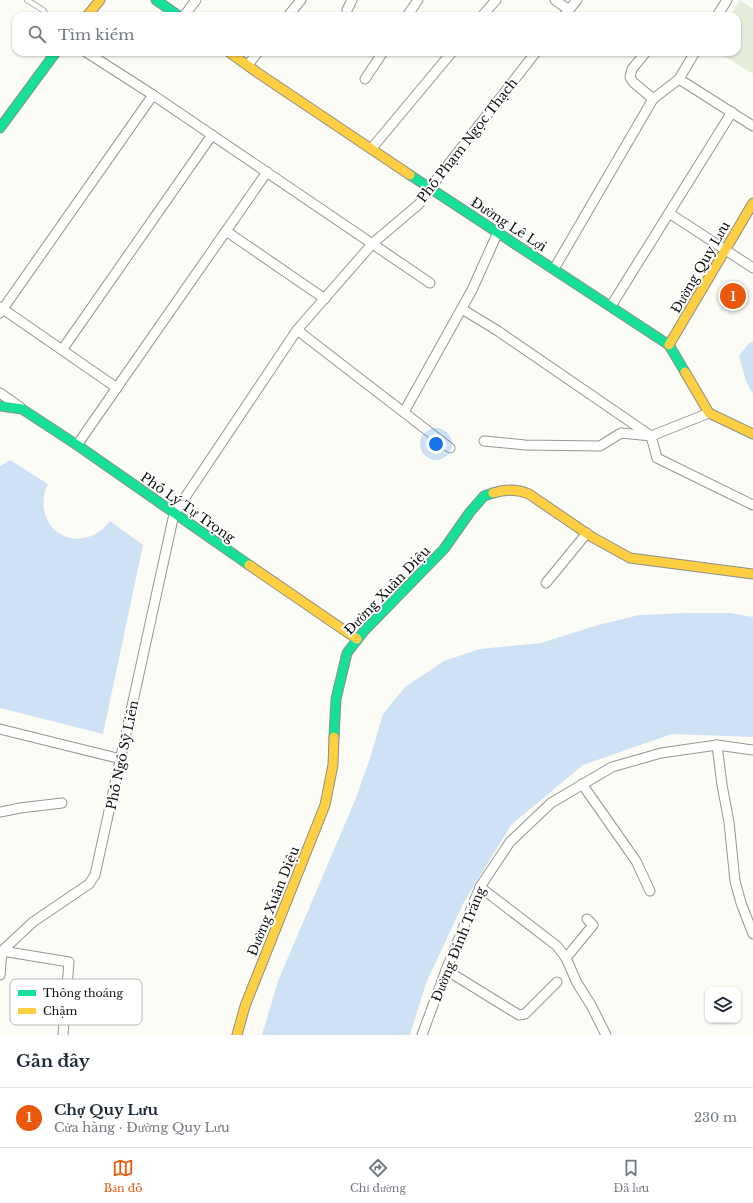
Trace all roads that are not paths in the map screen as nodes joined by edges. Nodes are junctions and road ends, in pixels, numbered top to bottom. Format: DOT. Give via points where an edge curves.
graph roads {
  1 [pos="27,0"];
  2 [pos="100,0"];
  3 [pos="156,0"];
  4 [pos="196,0"];
  5 [pos="300,0"];
  6 [pos="352,0"];
  7 [pos="418,0"];
  8 [pos="496,0"];
  9 [pos="555,0"];
  10 [pos="577,0"];
  11 [pos="727,0"];
  12 [pos="346,10"];
  13 [pos="44,12"];
  14 [pos="90,12"];
  15 [pos="173,12"];
  16 [pos="187,12"];
  17 [pos="291,12"];
  18 [pos="410,12"];
  19 [pos="486,12"];
  20 [pos="566,12"];
  21 [pos="568,12"];
  22 [pos="720,12"];
  23 [pos="53,56"];
  24 [pos="92,56"];
  25 [pos="235,56"];
  26 [pos="255,56"];
  27 [pos="380,56"];
  28 [pos="449,56"];
  29 [pos="533,56"];
  30 [pos="643,56"];
  31 [pos="693,56"];
  32 [pos="248,65"];
  33 [pos="365,79"];
  34 [pos="679,79"];
  35 [pos="152,95"];
  36 [pos="653,99"];
  37 [pos="732,112"];
  38 [pos="753,126"];
  39 [pos="0,128"];
  40 [pos="212,135"];
  41 [pos="372,148"];
  42 [pos="267,172"];
  43 [pos="430,188"];
  44 [pos="753,203"];
  45 [pos="669,213"];
  46 [pos="226,231"];
  47 [pos="498,232"];
  48 [pos="373,243"];
  49 [pos="725,250"];
  50 [pos="753,268"];
  51 [pos="554,269"];
  52 [pos="430,283"];
  53 [pos="325,299"];
  54 [pos="611,306"];
  55 [pos="462,309"];
  56 [pos="1,310"];
  57 [pos="297,330"];
  58 [pos="669,345"];
  59 [pos="62,350"];
  60 [pos="117,388"];
  61 [pos="0,393"];
  62 [pos="0,406"];
  63 [pos="22,409"];
  64 [pos="404,412"];
  65 [pos="709,413"];
  66 [pos="753,434"];
  67 [pos="651,436"];
  68 [pos="484,441"];
  69 [pos="77,445"];
  70 [pos="450,448"];
  71 [pos="753,505"];
  72 [pos="174,514"];
  73 [pos="587,533"];
  74 [pos="753,574"];
  75 [pos="546,583"];
  76 [pos="357,639"];
  77 [pos="0,729"];
  78 [pos="717,745"];
  79 [pos="753,750"];
  80 [pos="121,759"];
  81 [pos="582,784"];
  82 [pos="62,803"];
  83 [pos="0,812"];
  84 [pos="480,887"];
  85 [pos="650,891"];
  86 [pos="587,920"];
  87 [pos="753,934"];
  88 [pos="1,951"];
  89 [pos="566,958"];
  90 [pos="446,970"];
  91 [pos="0,975"];
  92 [pos="68,979"];
  93 [pos="556,982"];
  94 [pos="64,1025"];
  95 [pos="63,1035"];
  96 [pos="237,1035"];
  97 [pos="422,1035"];
  98 [pos="606,1035"];
  1 -- 13 [label="lane"];
  2 -- 14 [label="street"];
  3 -- 15 [label="street"];
  4 -- 16 [label="street"];
  5 -- 17 [label="street"];
  6 -- 12 [label="street"];
  7 -- 18 [label="street"];
  8 -- 19 [label="street"];
  9 -- 20 [label="street"];
  10 -- 21 [label="street"];
  11 -- 22 [label="street"];
  23 -- 39 [label="street"];
  24 -- 35 [label="street"];
  25 -- 32 [label="street, Đường Lê Lợi"];
  26 -- 32 [label="street"];
  27 -- 33 [label="street"];
  28 -- 41 [label="street"];
  29 -- 43 [label="street, Phố Phạm Ngọc Thạch"];
  30 -- 36 [label="street" via="632,69 630,77"];
  31 -- 34 [label="street"];
  32 -- 41 [label="street, Đường Lê Lợi"];
  34 -- 36 [label="street"];
  34 -- 37 [label="street"];
  35 -- 40 [label="street"];
  35 -- 56 [label="street"];
  36 -- 51 [label="street"];
  37 -- 38 [label="street"];
  37 -- 45 [label="street"];
  40 -- 42 [label="street"];
  40 -- 59 [label="street"];
  41 -- 43 [label="street, Đường Lê Lợi"];
  42 -- 46 [label="street"];
  42 -- 48 [label="street"];
  43 -- 47 [label="street, Đường Lê Lợi"];
  43 -- 48 [label="street, Phố Phạm Ngọc Thạch" via="419,204"];
  44 -- 49 [label="street, Đường Quy Lưu"];
  45 -- 49 [label="street"];
  45 -- 54 [label="street"];
  46 -- 53 [label="street"];
  46 -- 60 [label="street"];
  47 -- 51 [label="street, Đường Lê Lợi"];
  47 -- 55 [label="street"];
  48 -- 52 [label="street"];
  48 -- 53 [label="street, Phố Phạm Ngọc Thạch"];
  49 -- 50 [label="street"];
  49 -- 58 [label="street, Đường Quy Lưu"];
  51 -- 54 [label="street, Đường Lê Lợi"];
  53 -- 57 [label="street, Phố Phạm Ngọc Thạch"];
  54 -- 58 [label="street, Đường Lê Lợi"];
  55 -- 64 [label="street"];
  55 -- 67 [label="street"];
  56 -- 59 [label="street"];
  57 -- 64 [label="street"];
  57 -- 72 [label="street, Phố Phạm Ngọc Thạch"];
  58 -- 65 [label="street, Đường Lê Lợi"];
  59 -- 60 [label="street"];
  60 -- 69 [label="street"];
  61 -- 63 [label="street"];
  62 -- 63 [label="street, Phố Lý Tự Trọng"];
  63 -- 69 [label="street, Phố Lý Tự Trọng"];
  64 -- 70 [label="street"];
  65 -- 66 [label="street"];
  65 -- 67 [label="street"];
  67 -- 68 [label="street" via="621,434 600,446 525,446"];
  67 -- 71 [label="street" via="657,458"];
  69 -- 72 [label="street, Phố Lý Tự Trọng"];
  72 -- 76 [label="street, Phố Lý Tự Trọng"];
  72 -- 80 [label="street, Phố Ngô Sỹ Liên"];
  73 -- 74 [label="street, Đường Xuân Diệu" via="630,558"];
  73 -- 75 [label="street"];
  73 -- 76 [label="street, Đường Xuân Diệu" via="522,491 500,491 484,496 444,549"];
  76 -- 96 [label="street, Đường Xuân Diệu" via="347,653 336,698 333,765 326,806 245,1006"];
  77 -- 80 [label="street"];
  78 -- 79 [label="street, Đường Đinh Tráng"];
  78 -- 81 [label="street, Đường Đinh Tráng" via="661,753 612,767"];
  78 -- 87 [label="street" via="736,881"];
  80 -- 88 [label="street, Phố Ngô Sỹ Liên" via="95,875 88,884 33,922"];
  81 -- 84 [label="street, Đường Đinh Tráng" via="551,803 510,842"];
  81 -- 85 [label="street" via="636,861"];
  82 -- 83 [label="street"];
  84 -- 89 [label="street" via="557,946"];
  84 -- 90 [label="street, Đường Đinh Tráng"];
  86 -- 89 [label="street" via="593,925"];
  88 -- 91 [label="street"];
  88 -- 92 [label="street" via="69,962"];
  89 -- 98 [label="street"];
  90 -- 93 [label="street" via="519,1015 525,1014"];
  90 -- 97 [label="street, Đường Đinh Tráng"];
  94 -- 95 [label="street"];
}
